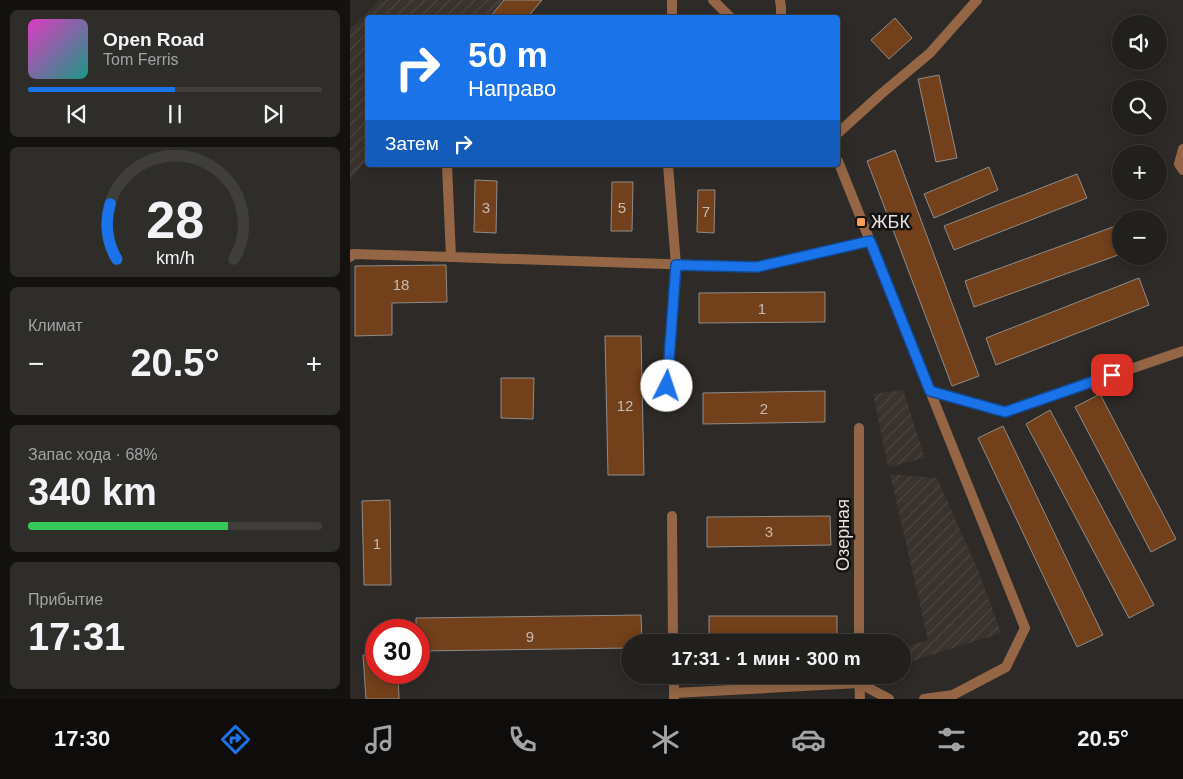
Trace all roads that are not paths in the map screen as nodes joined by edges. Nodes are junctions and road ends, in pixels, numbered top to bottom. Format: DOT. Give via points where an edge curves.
graph roads {
  1 [pos="672,0"];
  2 [pos="713,0"];
  3 [pos="780,0"];
  4 [pos="977,0"];
  5 [pos="672,15"];
  6 [pos="728,15"];
  7 [pos="781,15"];
  8 [pos="840,131"];
  9 [pos="1183,149"];
  10 [pos="840,166"];
  11 [pos="447,167"];
  12 [pos="668,167"];
  13 [pos="1183,170"];
  14 [pos="870,241"];
  15 [pos="350,257"];
  16 [pos="451,257"];
  17 [pos="676,265"];
  18 [pos="1183,351"];
  19 [pos="667,386"];
  20 [pos="930,391"];
  21 [pos="859,428"];
  22 [pos="672,516"];
  23 [pos="673,634"];
  24 [pos="859,634"];
  25 [pos="805,684"];
  26 [pos="859,684"];
  27 [pos="866,684"];
  28 [pos="674,696"];
  29 [pos="860,699"];
  30 [pos="889,699"];
  31 [pos="924,699"];
  1 -- 5 [label="street"];
  2 -- 6 [label="street"];
  3 -- 7 [label="street"];
  4 -- 8 [label="street" via="930,54"];
  9 -- 13 [label="street" via="1180,164"];
  10 -- 14 [label="street"];
  11 -- 16 [label="street"];
  12 -- 17 [label="street"];
  14 -- 17 [label="street" via="757,267"];
  14 -- 20 [label="street"];
  15 -- 16 [label="street" via="353,254"];
  16 -- 17 [label="street"];
  17 -- 19 [label="street"];
  18 -- 20 [label="street" via="1005,412"];
  20 -- 31 [label="street" via="1025,628 1006,667 952,695"];
  21 -- 24 [label="street, Озерная"];
  22 -- 23 [label="street"];
  25 -- 28 [label="street"];
  26 -- 29 [label="street"];
  27 -- 30 [label="street"];
}
